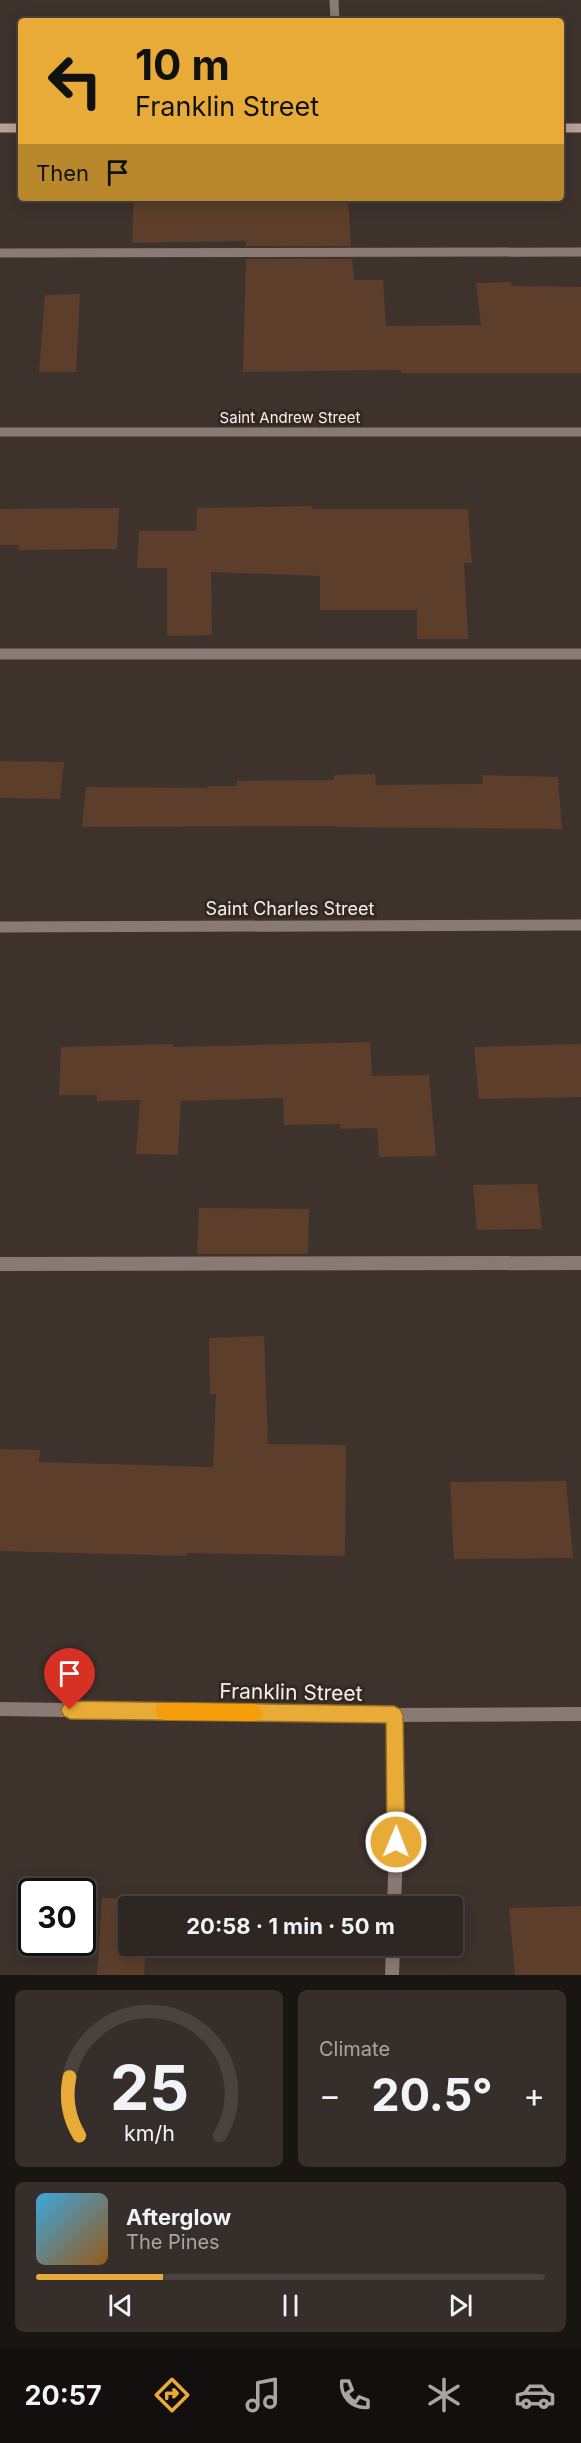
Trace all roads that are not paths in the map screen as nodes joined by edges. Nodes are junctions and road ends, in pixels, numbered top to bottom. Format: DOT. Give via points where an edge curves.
graph roads {
  1 [pos="334,0"];
  2 [pos="335,18"];
  3 [pos="0,128"];
  4 [pos="18,128"];
  5 [pos="564,128"];
  6 [pos="581,128"];
  7 [pos="581,252"];
  8 [pos="0,253"];
  9 [pos="0,432"];
  10 [pos="581,432"];
  11 [pos="0,654"];
  12 [pos="581,654"];
  13 [pos="581,925"];
  14 [pos="0,927"];
  15 [pos="581,1263"];
  16 [pos="0,1264"];
  17 [pos="0,1709"];
  18 [pos="581,1714"];
  19 [pos="394,1715"];
  20 [pos="394,1896"];
  21 [pos="393,1956"];
  22 [pos="392,1975"];
  1 -- 2 [label="street"];
  3 -- 4 [label="main road"];
  5 -- 6 [label="main road"];
  7 -- 8 [label="street"];
  9 -- 10 [label="street, Saint Andrew Street"];
  11 -- 12 [label="street"];
  13 -- 14 [label="street, Saint Charles Street"];
  15 -- 16 [label="street"];
  17 -- 19 [label="street, Franklin Street"];
  18 -- 19 [label="street, Franklin Street"];
  19 -- 20 [label="street"];
  21 -- 22 [label="street"];
}
